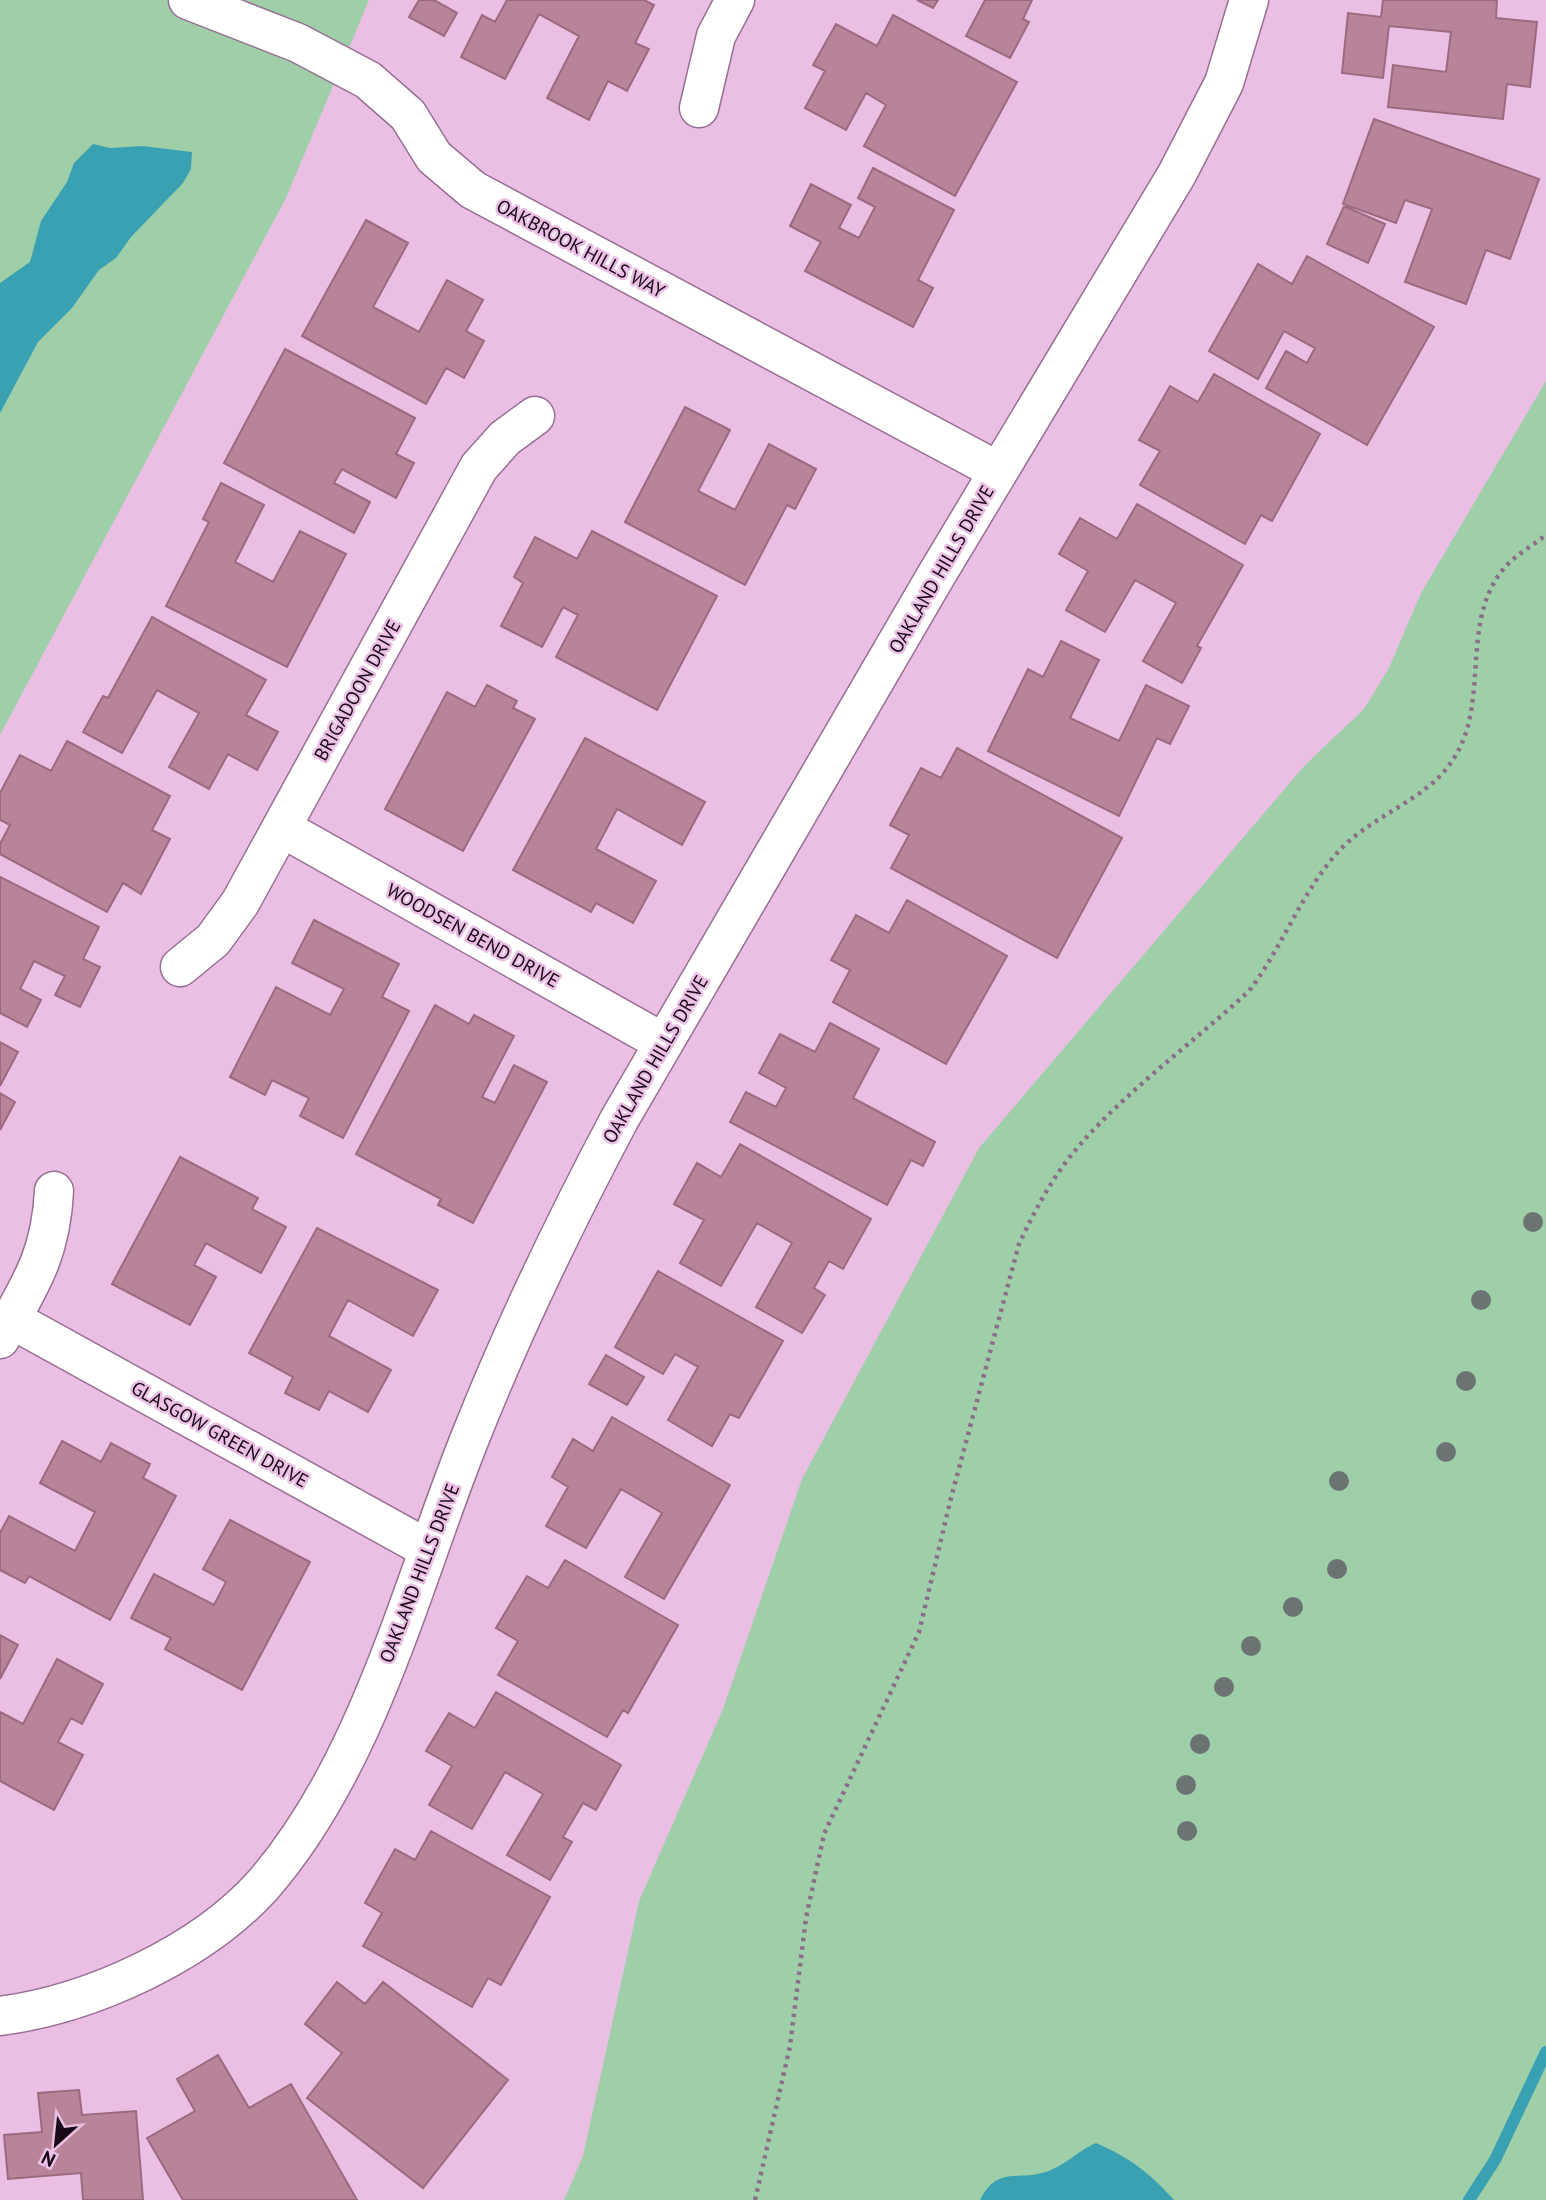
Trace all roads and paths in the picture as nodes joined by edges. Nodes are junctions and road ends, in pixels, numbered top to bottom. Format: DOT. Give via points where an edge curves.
graph roads {
  1 [pos="188,0"];
  2 [pos="734,0"];
  3 [pos="1249,0"];
  4 [pos="699,108"];
  5 [pos="535,416"];
  6 [pos="998,471"];
  7 [pos="1546,534"];
  8 [pos="282,828"];
  9 [pos="180,967"];
  10 [pos="664,1043"];
  11 [pos="54,1191"];
  12 [pos="6,1329"];
  13 [pos="428,1549"];
  14 [pos="0,2016"];
  15 [pos="755,2200"];
  1 -- 6 [label="street, OAKBROOK HILLS WAY" via="298,43 368,80 408,115 434,157 473,190"];
  2 -- 4 [label="street" via="716,36"];
  3 -- 6 [label="street, OAKLAND HILLS DRIVE" via="1224,83 1177,174"];
  5 -- 8 [label="street, BRIGADOON DRIVE" via="505,438 479,467"];
  6 -- 10 [label="street, OAKLAND HILLS DRIVE"];
  7 -- 15 [label="path" via="1503,569 1483,606 1475,695 1464,742 1449,766 1339,850 1249,991 1076,1149 1019,1244 919,1632 824,1835 806,1918 790,2046"];
  8 -- 9 [label="street, BRIGADOON DRIVE" via="240,903 213,940"];
  8 -- 10 [label="street, WOODSEN BEND DRIVE"];
  10 -- 13 [label="street, OAKLAND HILLS DRIVE" via="580,1193 512,1337"];
  11 -- 12 [label="street" via="52,1226 42,1264"];
  12 -- 13 [label="street, GLASGOW GREEN DRIVE"];
  13 -- 14 [label="street, OAKLAND HILLS DRIVE" via="356,1734 327,1791 262,1885 200,1939 146,1970 37,2011"];
}
